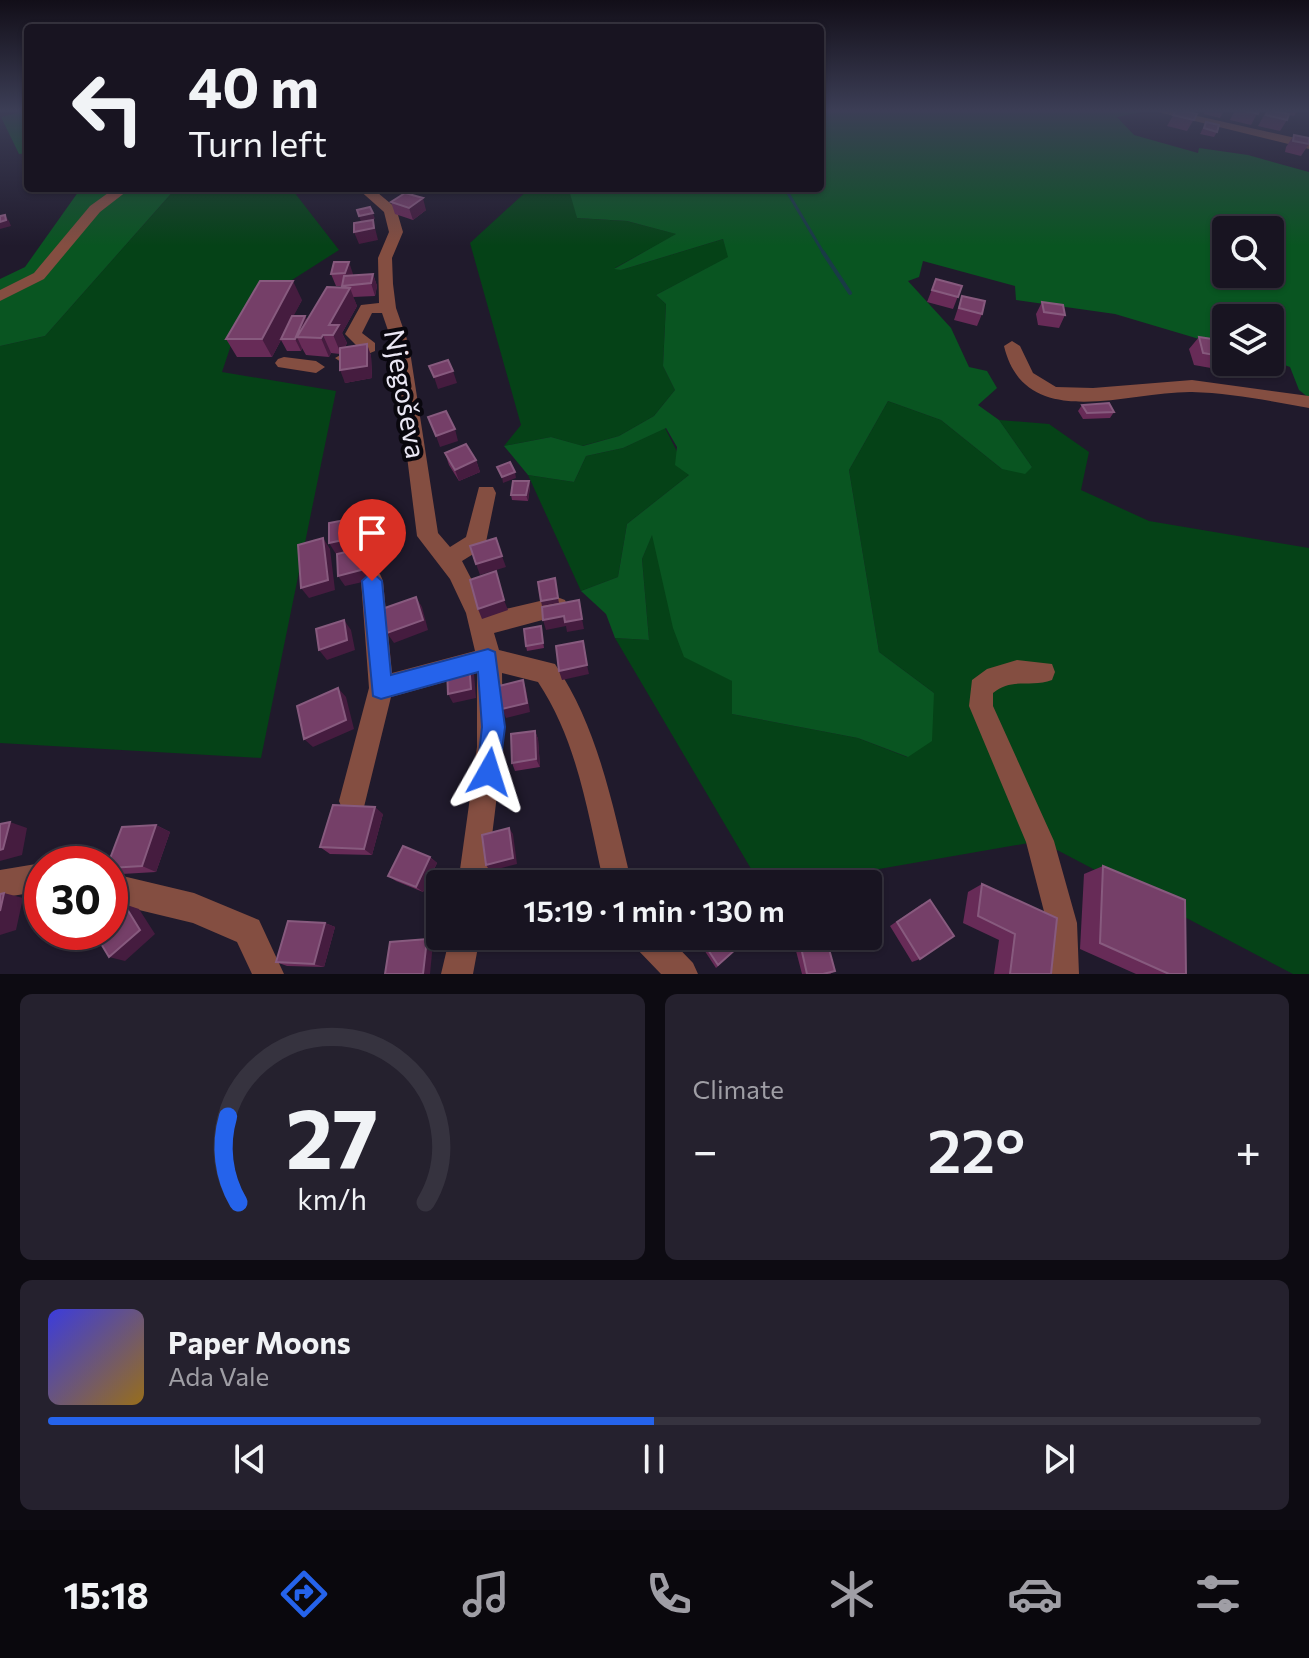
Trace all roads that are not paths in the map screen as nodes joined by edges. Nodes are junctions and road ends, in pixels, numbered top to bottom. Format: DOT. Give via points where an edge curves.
graph roads {
  1 [pos="118,192"];
  2 [pos="369,192"];
  3 [pos="0,296"];
  4 [pos="388,308"];
  5 [pos="1012,346"];
  6 [pos="344,358"];
  7 [pos="284,363"];
  8 [pos="316,367"];
  9 [pos="1309,402"];
  10 [pos="486,493"];
  11 [pos="451,557"];
  12 [pos="372,581"];
  13 [pos="557,607"];
  14 [pos="480,626"];
  15 [pos="488,659"];
  16 [pos="1043,672"];
  17 [pos="381,688"];
  18 [pos="353,801"];
  19 [pos="474,870"];
  20 [pos="615,870"];
  21 [pos="24,880"];
  22 [pos="0,884"];
  23 [pos="128,892"];
  24 [pos="462,950"];
  25 [pos="659,950"];
  26 [pos="268,974"];
  27 [pos="457,974"];
  28 [pos="682,974"];
  29 [pos="1063,974"];
  1 -- 3 [label="street" via="95,209 39,276"];
  2 -- 4 [label="street, Njegoševa" via="391,211 396,232 385,258"];
  4 -- 6 [label="street" via="367,308 353,334 369,347"];
  4 -- 11 [label="street, Njegoševa" via="401,345 428,536"];
  5 -- 9 [label="street" via="1017,365 1030,381 1056,394 1191,386"];
  7 -- 8 [label="street"];
  10 -- 11 [label="street" via="475,542"];
  11 -- 14 [label="street, Njegoševa" via="466,582"];
  12 -- 17 [label="street"];
  13 -- 14 [label="street"];
  14 -- 15 [label="street, Njegoševa"];
  15 -- 17 [label="street"];
  15 -- 19 [label="street, Njegoševa" via="494,727"];
  15 -- 20 [label="street" via="546,672 555,684 595,789"];
  16 -- 29 [label="street" via="1008,669 992,677 981,688 981,706 1040,841 1062,923"];
  17 -- 18 [label="street"];
  21 -- 22 [label="street"];
  23 -- 26 [label="street" via="194,908 248,931"];
  24 -- 27 [label="street"];
  25 -- 28 [label="street"];
}
